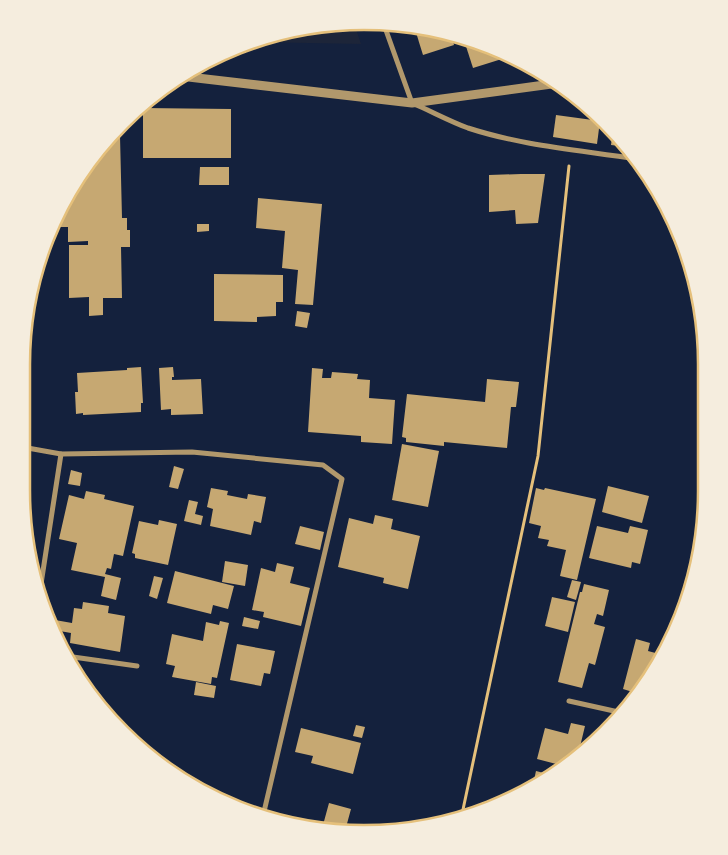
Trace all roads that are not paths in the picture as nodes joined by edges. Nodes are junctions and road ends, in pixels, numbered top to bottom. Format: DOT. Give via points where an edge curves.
graph roads {
  1 [pos="386,31"];
  2 [pos="193,77"];
  3 [pos="549,85"];
  4 [pos="412,103"];
  5 [pos="626,158"];
  6 [pos="30,448"];
  7 [pos="61,454"];
  8 [pos="42,579"];
  9 [pos="75,657"];
  10 [pos="137,666"];
  11 [pos="569,701"];
  12 [pos="615,711"];
  13 [pos="265,810"];
  1 -- 4 [label="street"];
  2 -- 4 [label="street"];
  3 -- 4 [label="street"];
  4 -- 5 [label="street" via="467,127 515,141"];
  6 -- 7 [label="street"];
  7 -- 8 [label="street"];
  7 -- 13 [label="street" via="192,452 323,466 342,479"];
  9 -- 10 [label="street"];
  11 -- 12 [label="street"];
}
